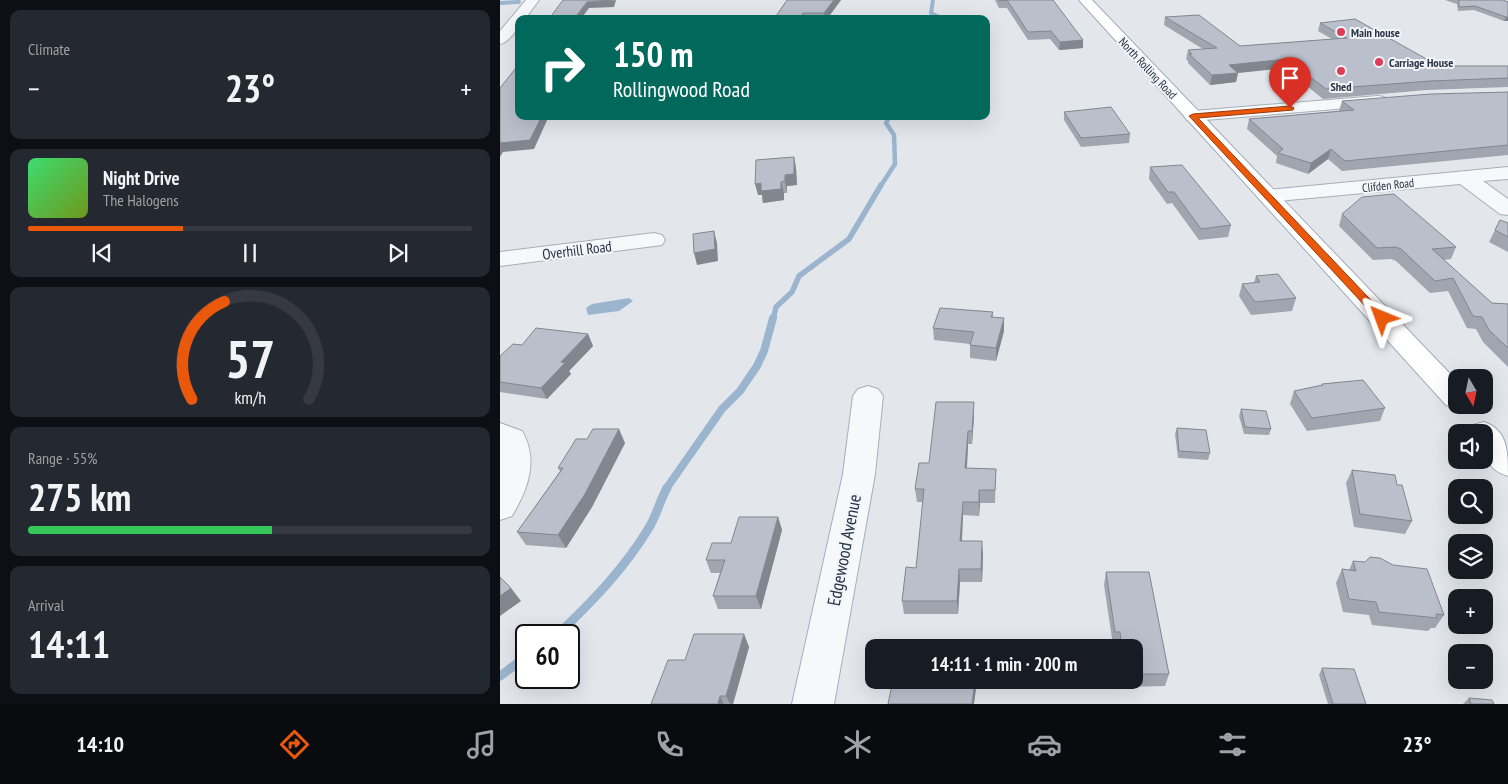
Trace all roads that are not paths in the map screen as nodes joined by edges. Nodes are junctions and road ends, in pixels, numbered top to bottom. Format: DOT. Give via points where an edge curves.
graph roads {
  1 [pos="534,0"];
  2 [pos="1085,0"];
  3 [pos="521,15"];
  4 [pos="515,22"];
  5 [pos="500,40"];
  6 [pos="1397,100"];
  7 [pos="1193,116"];
  8 [pos="1508,173"];
  9 [pos="1464,177"];
  10 [pos="1267,196"];
  11 [pos="1508,210"];
  12 [pos="654,240"];
  13 [pos="500,259"];
  14 [pos="1448,389"];
  15 [pos="868,396"];
  16 [pos="1469,414"];
  17 [pos="1477,424"];
  18 [pos="500,434"];
  19 [pos="1493,445"];
  20 [pos="1508,464"];
  21 [pos="500,506"];
  22 [pos="813,704"];
  1 -- 3 [label="street"];
  2 -- 7 [label="main road, North Rolling Road"];
  4 -- 5 [label="street"];
  6 -- 7 [label="street"];
  7 -- 10 [label="main road, North Rolling Road"];
  8 -- 9 [label="street, Clifden Road"];
  9 -- 10 [label="street, Clifden Road"];
  9 -- 11 [label="street"];
  10 -- 14 [label="main road, North Rolling Road"];
  12 -- 13 [label="street, Overhill Road"];
  15 -- 22 [label="street, Edgewood Avenue" via="859,474"];
  16 -- 17 [label="main road"];
  18 -- 21 [label="street" via="511,439 516,456 514,475"];
  19 -- 20 [label="main road"];
}
